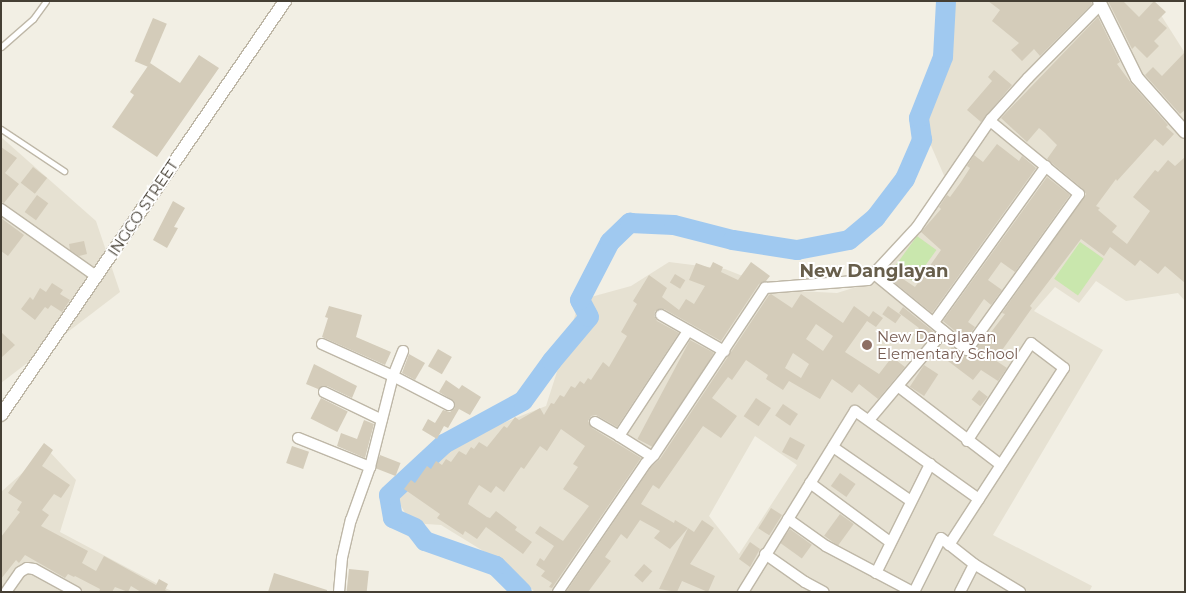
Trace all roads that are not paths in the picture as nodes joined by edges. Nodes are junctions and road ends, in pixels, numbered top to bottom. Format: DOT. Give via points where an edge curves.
graph roads {
  1 [pos="46,1"];
  2 [pos="285,1"];
  3 [pos="1100,3"];
  4 [pos="1,47"];
  5 [pos="990,121"];
  6 [pos="1,129"];
  7 [pos="1185,132"];
  8 [pos="1046,166"];
  9 [pos="64,171"];
  10 [pos="1,209"];
  11 [pos="874,274"];
  12 [pos="96,276"];
  13 [pos="661,315"];
  14 [pos="934,322"];
  15 [pos="688,331"];
  16 [pos="944,331"];
  17 [pos="322,344"];
  18 [pos="403,351"];
  19 [pos="724,351"];
  20 [pos="392,376"];
  21 [pos="898,387"];
  22 [pos="324,392"];
  23 [pos="449,405"];
  24 [pos="1,415"];
  25 [pos="382,420"];
  26 [pos="869,420"];
  27 [pos="595,422"];
  28 [pos="619,436"];
  29 [pos="298,438"];
  30 [pos="967,441"];
  31 [pos="833,447"];
  32 [pos="651,456"];
  33 [pos="930,464"];
  34 [pos="1001,464"];
  35 [pos="370,467"];
  36 [pos="810,483"];
  37 [pos="978,499"];
  38 [pos="911,501"];
  39 [pos="788,519"];
  40 [pos="890,542"];
  41 [pos="948,545"];
  42 [pos="765,554"];
  43 [pos="974,564"];
  44 [pos="876,573"];
  45 [pos="745,591"];
  46 [pos="6,592"];
  47 [pos="76,592"];
  48 [pos="338,592"];
  49 [pos="558,592"];
  50 [pos="824,592"];
  51 [pos="914,592"];
  52 [pos="960,592"];
  53 [pos="1020,592"];
  1 -- 4 [label="lane" via="33,19"];
  2 -- 12 [label="street, INGCO STREET"];
  3 -- 5 [label="street"];
  3 -- 7 [label="street" via="1137,78"];
  5 -- 8 [label="street"];
  5 -- 11 [label="street" via="917,227"];
  6 -- 9 [label="lane"];
  8 -- 14 [label="street"];
  8 -- 16 [label="street" via="1079,194 967,350"];
  10 -- 12 [label="street"];
  11 -- 14 [label="street"];
  11 -- 19 [label="street" via="868,280 765,288"];
  12 -- 24 [label="street, INGCO STREET"];
  13 -- 15 [label="street"];
  14 -- 16 [label="street"];
  15 -- 19 [label="street"];
  15 -- 28 [label="street"];
  16 -- 21 [label="street"];
  17 -- 20 [label="street"];
  18 -- 20 [label="street"];
  19 -- 32 [label="street"];
  20 -- 23 [label="street"];
  20 -- 25 [label="street"];
  21 -- 26 [label="street"];
  21 -- 30 [label="street"];
  22 -- 25 [label="street"];
  25 -- 35 [label="street"];
  26 -- 31 [label="street" via="855,412"];
  26 -- 33 [label="street"];
  27 -- 28 [label="street"];
  28 -- 32 [label="street"];
  29 -- 35 [label="street"];
  30 -- 34 [label="street"];
  30 -- 34 [label="street" via="1031,343 1064,368"];
  31 -- 36 [label="street"];
  31 -- 38 [label="street"];
  32 -- 49 [label="street"];
  33 -- 37 [label="street"];
  33 -- 38 [label="street"];
  34 -- 37 [label="street"];
  35 -- 48 [label="street" via="351,520"];
  36 -- 39 [label="street"];
  36 -- 40 [label="street"];
  37 -- 41 [label="street"];
  38 -- 40 [label="street"];
  39 -- 42 [label="street"];
  39 -- 44 [label="street" via="826,546"];
  40 -- 44 [label="street"];
  41 -- 43 [label="street"];
  41 -- 51 [label="street" via="941,538"];
  42 -- 45 [label="street"];
  42 -- 50 [label="street"];
  43 -- 52 [label="street"];
  43 -- 53 [label="street"];
  44 -- 51 [label="street"];
  46 -- 47 [label="street" via="20,572 27,568"];
}
